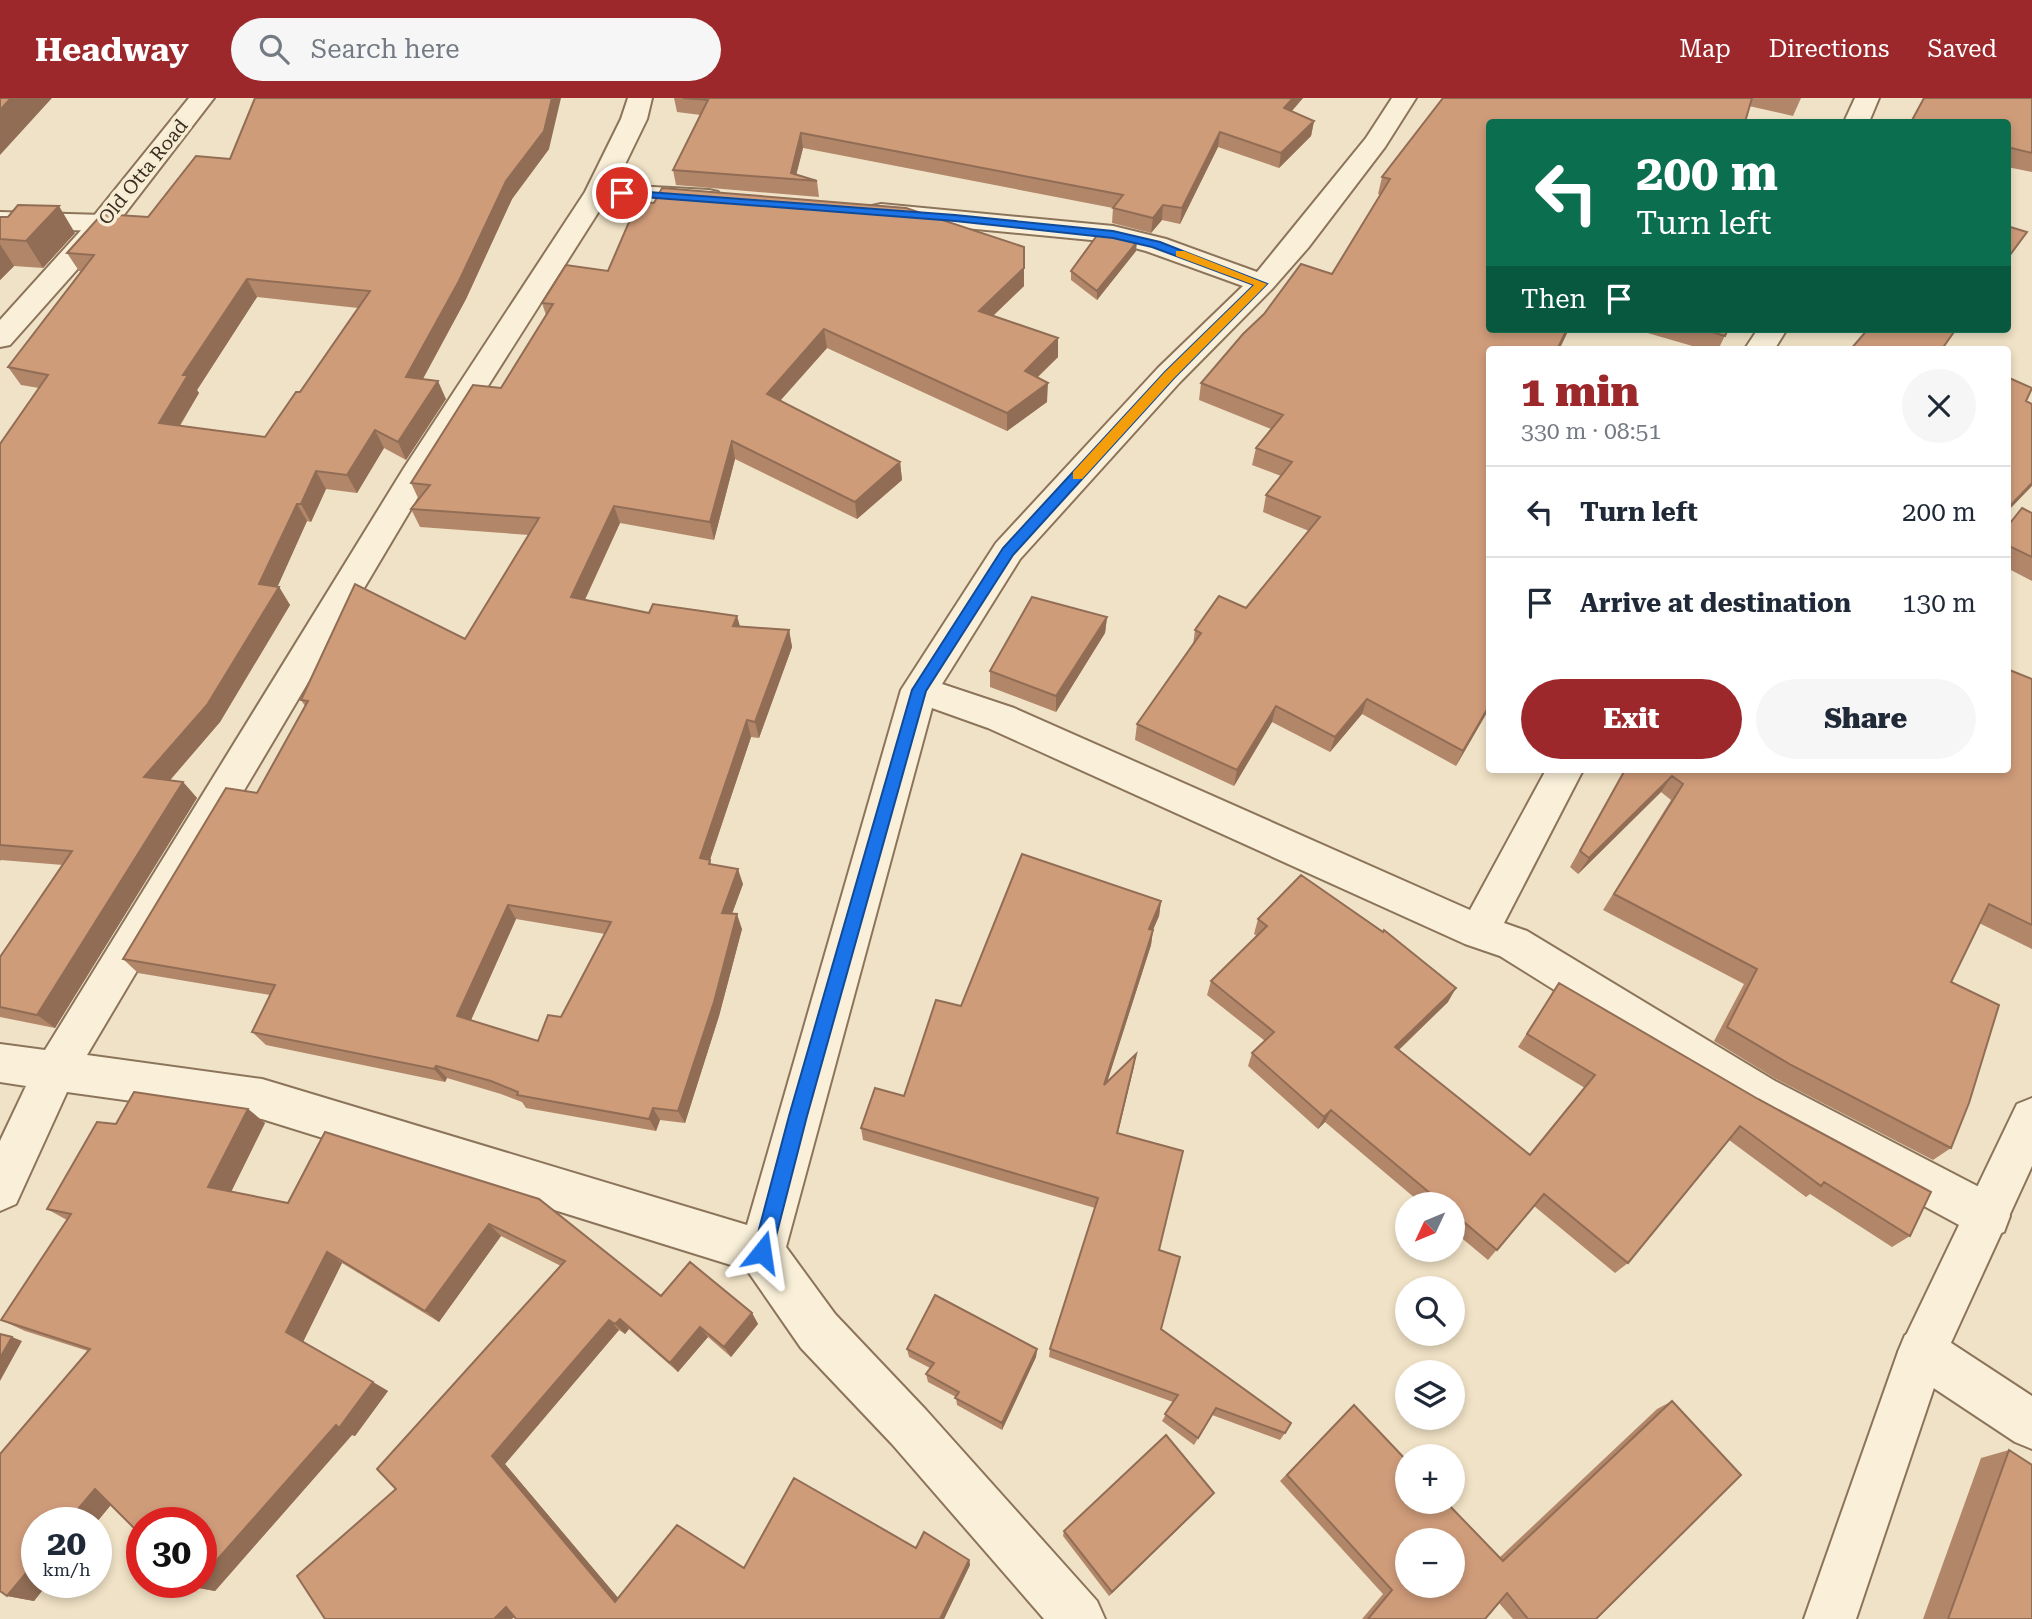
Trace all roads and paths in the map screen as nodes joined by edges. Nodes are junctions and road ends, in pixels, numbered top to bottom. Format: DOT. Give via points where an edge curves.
graph roads {
  1 [pos="202,98"];
  2 [pos="640,98"];
  3 [pos="1404,98"];
  4 [pos="1867,98"];
  5 [pos="1858,119"];
  6 [pos="598,192"];
  7 [pos="733,200"];
  8 [pos="857,210"];
  9 [pos="0,220"];
  10 [pos="103,223"];
  11 [pos="1262,284"];
  12 [pos="0,338"];
  13 [pos="919,690"];
  14 [pos="1563,773"];
  15 [pos="1479,933"];
  16 [pos="0,1063"];
  17 [pos="55,1071"];
  18 [pos="2032,1118"];
  19 [pos="0,1189"];
  20 [pos="1988,1216"];
  21 [pos="762,1252"];
  22 [pos="1922,1352"];
  23 [pos="2032,1425"];
  24 [pos="1079,1619"];
  25 [pos="1830,1619"];
  1 -- 10 [label="street, Old Otta Road"];
  2 -- 6 [label="street"];
  3 -- 11 [label="street" via="1376,142"];
  4 -- 5 [label="street"];
  6 -- 7 [label="street"];
  6 -- 17 [label="street" via="407,488"];
  8 -- 11 [label="street" via="1113,234"];
  9 -- 10 [label="street"];
  10 -- 12 [label="street, Old Otta Road"];
  11 -- 13 [label="street" via="1169,375 1008,551"];
  13 -- 15 [label="street" via="1001,718"];
  13 -- 21 [label="street"];
  14 -- 15 [label="street"];
  15 -- 20 [label="street" via="1513,943 1760,1095"];
  16 -- 17 [label="street"];
  17 -- 19 [label="street"];
  17 -- 21 [label="street" via="262,1099"];
  18 -- 20 [label="street"];
  20 -- 22 [label="street"];
  21 -- 24 [label="street" via="818,1331"];
  22 -- 23 [label="street"];
  22 -- 25 [label="street"];
}
